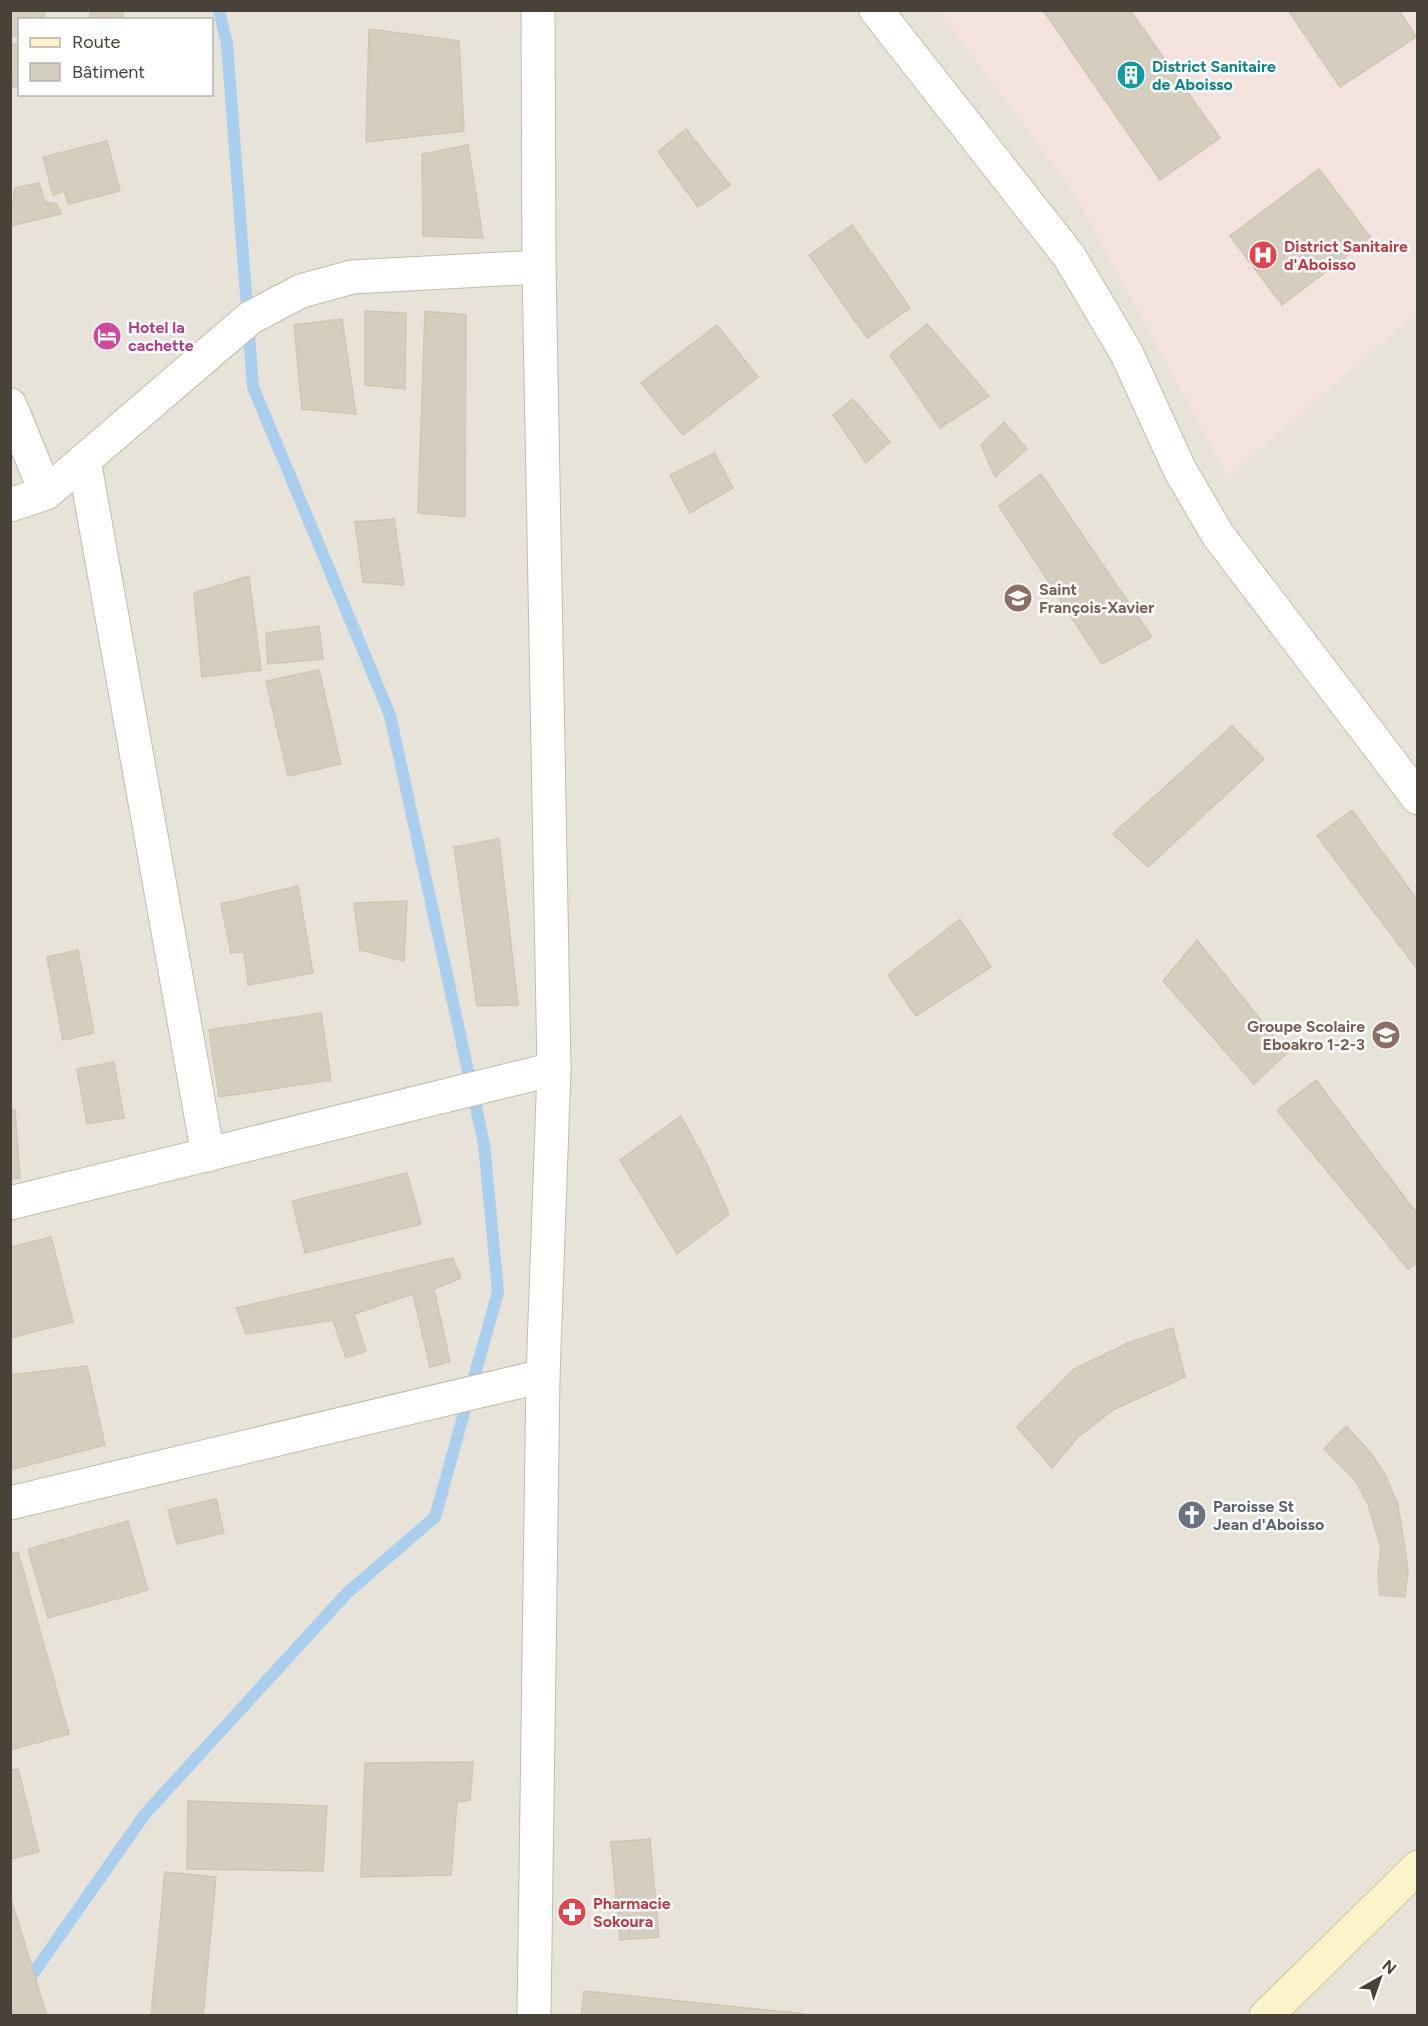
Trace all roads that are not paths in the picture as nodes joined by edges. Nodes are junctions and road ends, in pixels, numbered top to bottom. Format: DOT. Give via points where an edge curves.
graph roads {
  1 [pos="538,10"];
  2 [pos="876,10"];
  3 [pos="539,267"];
  4 [pos="10,405"];
  5 [pos="84,460"];
  6 [pos="46,493"];
  7 [pos="10,506"];
  8 [pos="1418,798"];
  9 [pos="554,1069"];
  10 [pos="208,1155"];
  11 [pos="10,1203"];
  12 [pos="543,1376"];
  13 [pos="10,1503"];
  14 [pos="1418,1867"];
  15 [pos="534,2016"];
  16 [pos="1266,2016"];
  1 -- 3 [label="street"];
  2 -- 8 [label="street" via="1069,256 1126,352 1180,470 1218,535"];
  3 -- 5 [label="street" via="352,277 301,291 249,318"];
  3 -- 9 [label="street"];
  4 -- 6 [label="street"];
  5 -- 6 [label="street"];
  5 -- 10 [label="street"];
  6 -- 7 [label="street"];
  9 -- 10 [label="street"];
  9 -- 12 [label="street"];
  10 -- 11 [label="street"];
  12 -- 13 [label="street"];
  12 -- 15 [label="street"];
  14 -- 16 [label="main road"];
}
